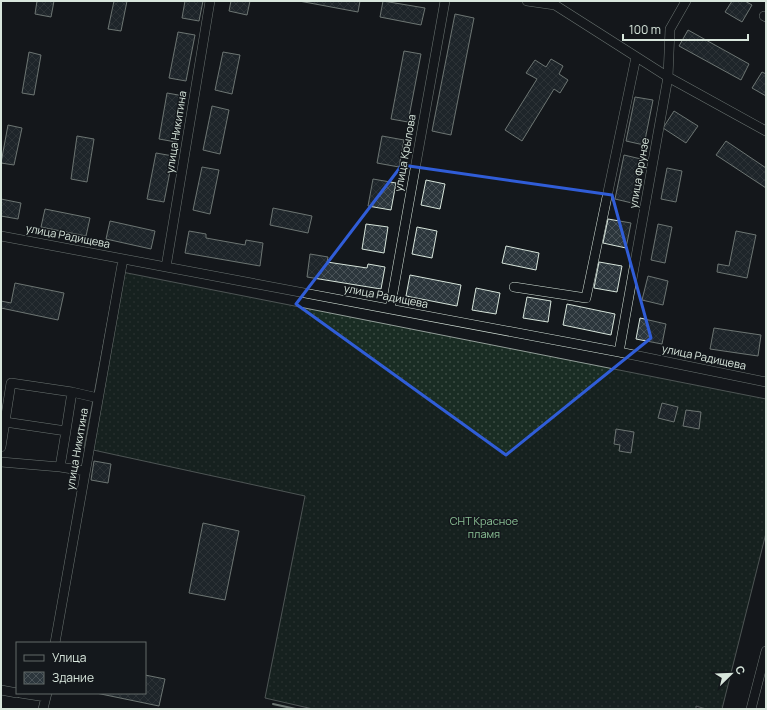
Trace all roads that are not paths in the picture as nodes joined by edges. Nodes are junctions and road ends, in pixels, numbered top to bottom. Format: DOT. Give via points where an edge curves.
graph roads {
  1 [pos="210,1"];
  2 [pos="445,1"];
  3 [pos="527,1"];
  4 [pos="686,1"];
  5 [pos="636,57"];
  6 [pos="668,77"];
  7 [pos="766,131"];
  8 [pos="1,236"];
  9 [pos="123,259"];
  10 [pos="166,267"];
  11 [pos="514,287"];
  12 [pos="390,309"];
  13 [pos="619,352"];
  14 [pos="766,382"];
  15 [pos="72,392"];
  16 [pos="98,398"];
  17 [pos="5,422"];
  18 [pos="66,431"];
  19 [pos="1,448"];
  20 [pos="1,462"];
  21 [pos="60,466"];
  22 [pos="85,471"];
  23 [pos="55,642"];
  24 [pos="766,652"];
  25 [pos="1,690"];
  26 [pos="16,693"];
  27 [pos="32,694"];
  28 [pos="46,695"];
  29 [pos="44,709"];
  30 [pos="751,709"];
  1 -- 10 [label="street, улица Никитина"];
  2 -- 12 [label="street, улица Крылова"];
  3 -- 5 [label="street" via="555,5"];
  4 -- 6 [label="street, улица Фрунзе" via="670,29"];
  5 -- 6 [label="street"];
  5 -- 11 [label="street" via="586,298"];
  6 -- 7 [label="street"];
  6 -- 13 [label="street, улица Фрунзе"];
  8 -- 9 [label="street, улица Радищева"];
  9 -- 10 [label="street, улица Радищева"];
  9 -- 16 [label="street, улица Никитина"];
  10 -- 12 [label="street, улица Радищева"];
  12 -- 13 [label="street, улица Радищева"];
  13 -- 14 [label="street, улица Радищева"];
  15 -- 16 [label="street"];
  15 -- 17 [label="street" via="11,383"];
  15 -- 18 [label="street"];
  16 -- 22 [label="street, улица Никитина"];
  17 -- 18 [label="street"];
  17 -- 19 [label="street"];
  18 -- 21 [label="street"];
  20 -- 21 [label="street"];
  21 -- 22 [label="street"];
  22 -- 23 [label="street, улица Никитина"];
  24 -- 30 [label="street"];
  25 -- 26 [label="street"];
  27 -- 28 [label="street"];
  28 -- 29 [label="street"];
}
